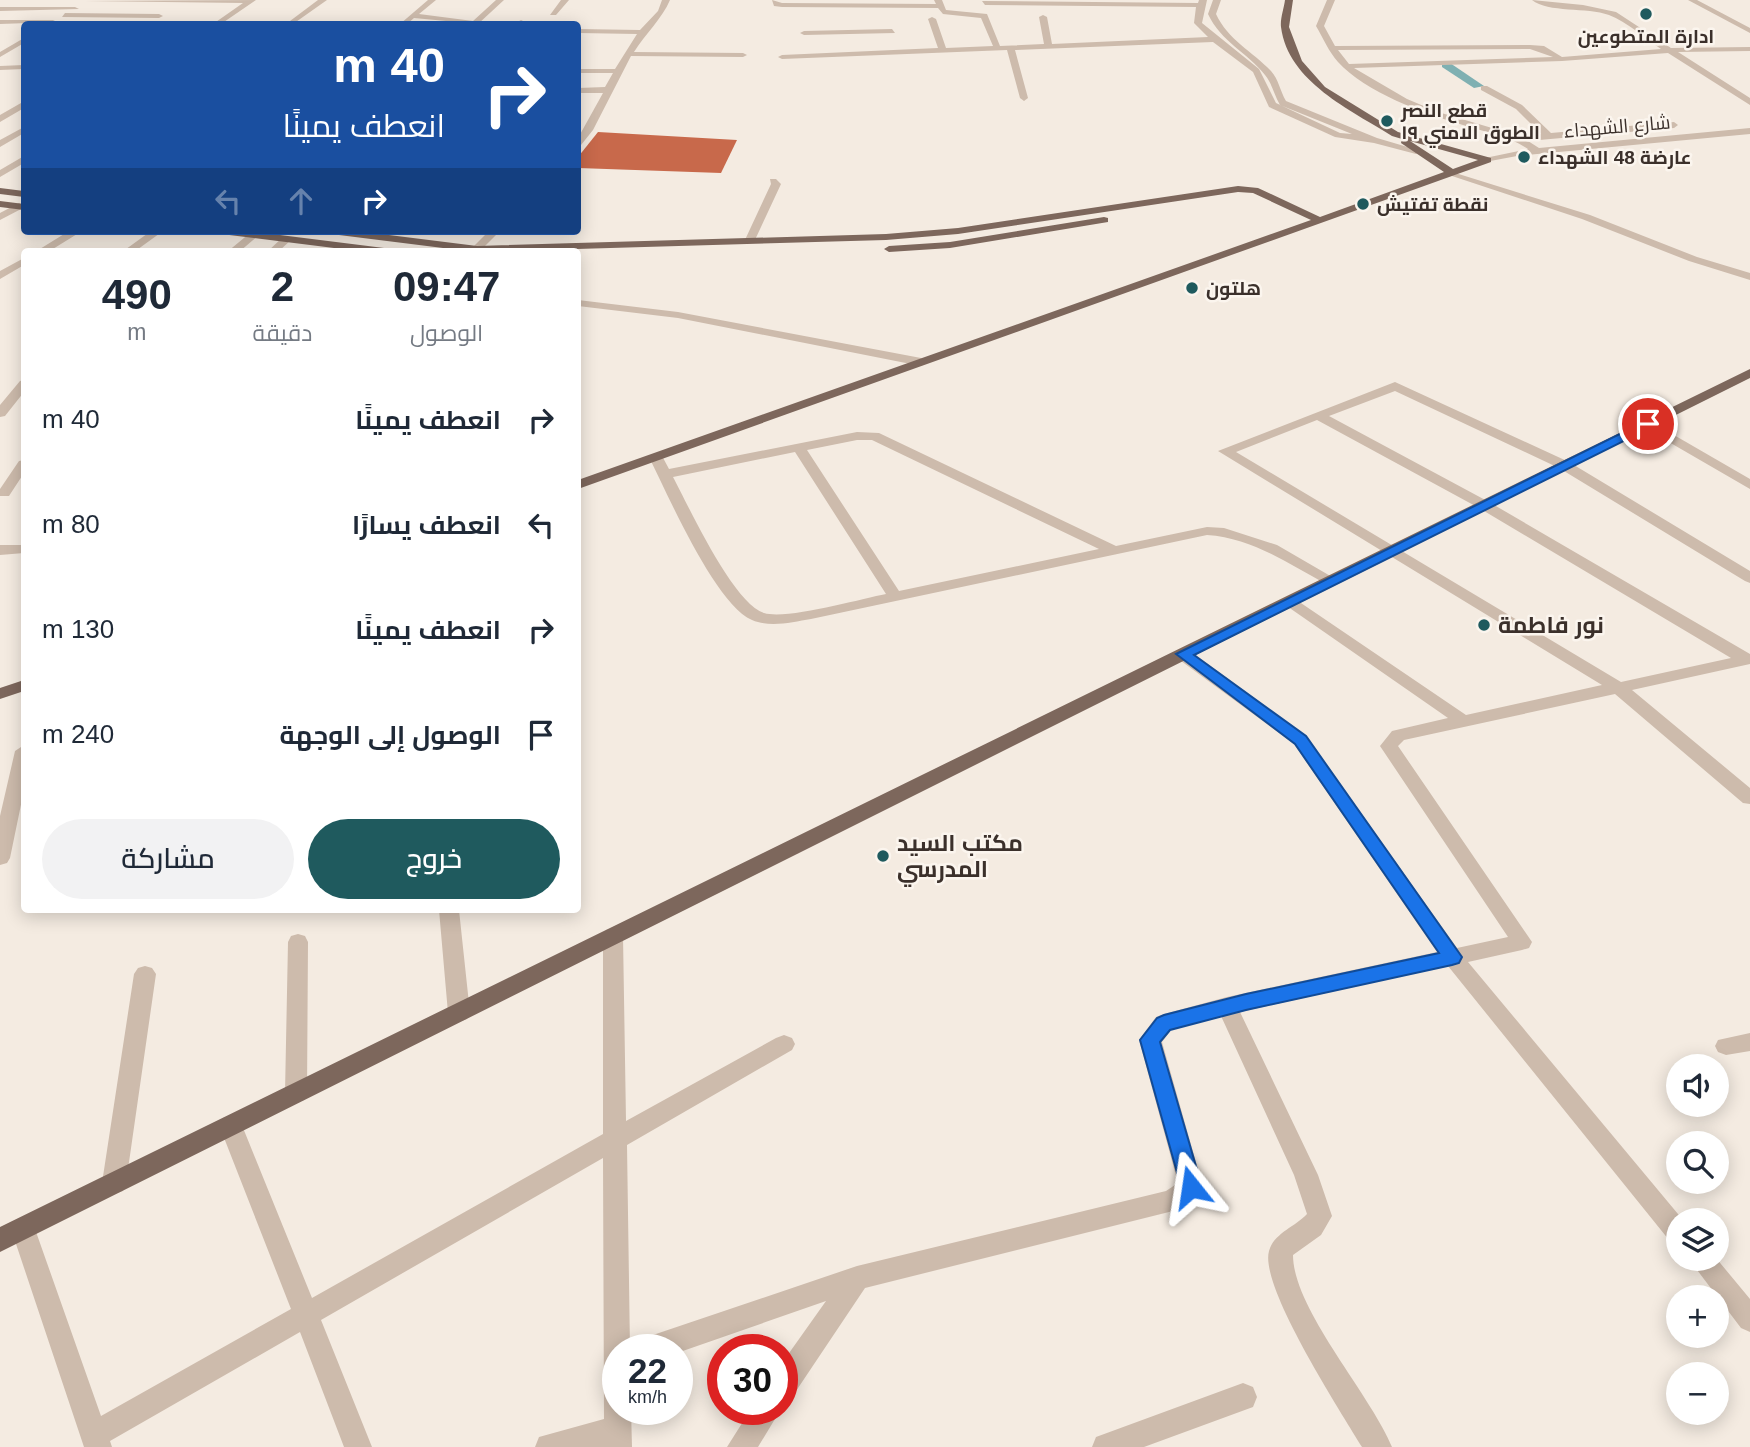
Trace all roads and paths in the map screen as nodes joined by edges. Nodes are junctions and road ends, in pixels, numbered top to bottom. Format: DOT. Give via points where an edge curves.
graph roads {
  1 [pos="89,0"];
  2 [pos="323,0"];
  3 [pos="432,0"];
  4 [pos="500,0"];
  5 [pos="565,0"];
  6 [pos="666,0"];
  7 [pos="776,0"];
  8 [pos="1217,0"];
  9 [pos="1289,0"];
  10 [pos="1331,0"];
  11 [pos="1536,0"];
  12 [pos="1692,0"];
  13 [pos="251,1"];
  14 [pos="938,3"];
  15 [pos="985,3"];
  16 [pos="1202,3"];
  17 [pos="0,9"];
  18 [pos="75,9"];
  19 [pos="553,13"];
  20 [pos="65,15"];
  21 [pos="159,16"];
  22 [pos="413,16"];
  23 [pos="1043,17"];
  24 [pos="932,19"];
  25 [pos="54,21"];
  26 [pos="221,21"];
  27 [pos="293,21"];
  28 [pos="407,21"];
  29 [pos="452,21"];
  30 [pos="478,21"];
  31 [pos="0,22"];
  32 [pos="21,22"];
  33 [pos="581,31"];
  34 [pos="1750,31"];
  35 [pos="642,32"];
  36 [pos="804,33"];
  37 [pos="12,38"];
  38 [pos="1228,38"];
  39 [pos="21,39"];
  40 [pos="1214,39"];
  41 [pos="21,41"];
  42 [pos="1048,45"];
  43 [pos="1010,46"];
  44 [pos="997,47"];
  45 [pos="1332,48"];
  46 [pos="1750,49"];
  47 [pos="1672,50"];
  48 [pos="943,51"];
  49 [pos="21,52"];
  50 [pos="901,52"];
  51 [pos="1,53"];
  52 [pos="631,54"];
  53 [pos="743,55"];
  54 [pos="782,57"];
  55 [pos="1566,57"];
  56 [pos="1347,66"];
  57 [pos="21,67"];
  58 [pos="0,68"];
  59 [pos="581,71"];
  60 [pos="618,71"];
  61 [pos="1484,88"];
  62 [pos="581,90"];
  63 [pos="608,90"];
  64 [pos="1024,98"];
  65 [pos="1750,102"];
  66 [pos="21,107"];
  67 [pos="0,119"];
  68 [pos="1620,120"];
  69 [pos="1674,125"];
  70 [pos="1633,128"];
  71 [pos="583,130"];
  72 [pos="1750,131"];
  73 [pos="21,132"];
  74 [pos="1395,134"];
  75 [pos="1548,136"];
  76 [pos="1519,139"];
  77 [pos="1374,140"];
  78 [pos="1653,140"];
  79 [pos="0,145"];
  80 [pos="1416,151"];
  81 [pos="1536,151"];
  82 [pos="1488,160"];
  83 [pos="21,161"];
  84 [pos="1452,173"];
  85 [pos="0,174"];
  86 [pos="773,181"];
  87 [pos="0,191"];
  88 [pos="21,194"];
  89 [pos="1270,197"];
  90 [pos="0,204"];
  91 [pos="21,206"];
  92 [pos="21,206"];
  93 [pos="0,216"];
  94 [pos="1317,219"];
  95 [pos="70,235"];
  96 [pos="152,235"];
  97 [pos="254,235"];
  98 [pos="385,235"];
  99 [pos="491,235"];
  100 [pos="287,239"];
  101 [pos="749,242"];
  102 [pos="47,248"];
  103 [pos="133,248"];
  104 [pos="237,248"];
  105 [pos="277,248"];
  106 [pos="323,248"];
  107 [pos="463,248"];
  108 [pos="477,248"];
  109 [pos="544,248"];
  110 [pos="865,250"];
  111 [pos="879,250"];
  112 [pos="581,258"];
  113 [pos="21,263"];
  114 [pos="0,276"];
  115 [pos="1750,277"];
  116 [pos="581,303"];
  117 [pos="921,362"];
  118 [pos="1750,373"];
  119 [pos="21,388"];
  120 [pos="0,413"];
  121 [pos="1317,415"];
  122 [pos="1648,424"];
  123 [pos="799,448"];
  124 [pos="656,457"];
  125 [pos="1564,465"];
  126 [pos="21,468"];
  127 [pos="665,474"];
  128 [pos="581,484"];
  129 [pos="1750,485"];
  130 [pos="4,494"];
  131 [pos="1484,505"];
  132 [pos="21,549"];
  133 [pos="0,550"];
  134 [pos="1113,550"];
  135 [pos="1393,550"];
  136 [pos="1750,578"];
  137 [pos="1331,581"];
  138 [pos="895,596"];
  139 [pos="1290,601"];
  140 [pos="1184,654"];
  141 [pos="1748,660"];
  142 [pos="21,686"];
  143 [pos="1619,688"];
  144 [pos="0,694"];
  145 [pos="1461,719"];
  146 [pos="20,790"];
  147 [pos="1750,798"];
  148 [pos="0,858"];
  149 [pos="449,913"];
  150 [pos="613,936"];
  151 [pos="298,942"];
  152 [pos="1452,957"];
  153 [pos="145,974"];
  154 [pos="1227,1006"];
  155 [pos="459,1013"];
  156 [pos="1750,1042"];
  157 [pos="784,1044"];
  158 [pos="1726,1046"];
  159 [pos="296,1093"];
  160 [pos="231,1125"];
  161 [pos="614,1141"];
  162 [pos="114,1183"];
  163 [pos="1666,1217"];
  164 [pos="11,1235"];
  165 [pos="1711,1271"];
  166 [pos="857,1278"];
  167 [pos="306,1315"];
  168 [pos="1750,1319"];
  169 [pos="617,1334"];
  170 [pos="693,1334"];
  171 [pos="798,1364"];
  172 [pos="1243,1397"];
  173 [pos="756,1425"];
  174 [pos="618,1438"];
  175 [pos="96,1441"];
  176 [pos="358,1447"];
  177 [pos="550,1447"];
  178 [pos="741,1447"];
  179 [pos="1106,1447"];
  180 [pos="1378,1447"];
  1 -- 13 [label="street"];
  1 -- 18 [label="street"];
  2 -- 27 [label="street"];
  3 -- 22 [label="street"];
  4 -- 30 [label="street"];
  5 -- 19 [label="street"];
  6 -- 35 [label="street"];
  7 -- 14 [label="street" via="782,5"];
  8 -- 38 [label="street" via="1212,14"];
  9 -- 74 [label="main road" via="1285,27 1306,75"];
  10 -- 45 [label="street" via="1320,26"];
  11 -- 47 [label="street" via="1613,14"];
  12 -- 34 [label="street"];
  13 -- 26 [label="street"];
  14 -- 44 [label="street" via="945,12 984,16"];
  15 -- 16 [label="street"];
  16 -- 40 [label="street" via="1199,23"];
  17 -- 18 [label="street"];
  18 -- 20 [label="street"];
  20 -- 21 [label="street"];
  20 -- 25 [label="street"];
  22 -- 28 [label="street"];
  22 -- 29 [label="street"];
  23 -- 42 [label="street"];
  24 -- 48 [label="street"];
  31 -- 32 [label="street"];
  33 -- 35 [label="street"];
  35 -- 52 [label="street"];
  36 -- 50 [label="street" via="893,27"];
  37 -- 39 [label="street"];
  38 -- 40 [label="street"];
  38 -- 77 [label="street" via="1276,82 1283,103"];
  40 -- 42 [label="street"];
  40 -- 77 [label="street" via="1256,71 1272,105 1338,135"];
  41 -- 51 [label="street"];
  42 -- 43 [label="street"];
  43 -- 44 [label="street"];
  43 -- 64 [label="street"];
  44 -- 48 [label="street"];
  45 -- 55 [label="street" via="1530,47"];
  45 -- 56 [label="street"];
  46 -- 47 [label="street"];
  47 -- 55 [label="street"];
  47 -- 65 [label="street"];
  48 -- 50 [label="street"];
  49 -- 51 [label="street"];
  50 -- 54 [label="street"];
  52 -- 53 [label="street"];
  52 -- 60 [label="street"];
  55 -- 56 [label="street"];
  56 -- 76 [label="street" via="1404,101"];
  57 -- 58 [label="street"];
  59 -- 60 [label="street"];
  60 -- 63 [label="street"];
  61 -- 75 [label="street" via="1518,107"];
  62 -- 63 [label="street"];
  63 -- 71 [label="street"];
  66 -- 67 [label="street"];
  68 -- 70 [label="street"];
  69 -- 70 [label="street"];
  70 -- 75 [label="street"];
  70 -- 78 [label="street"];
  72 -- 78 [label="street, شارع الشهداء"];
  73 -- 79 [label="street"];
  74 -- 80 [label="main road"];
  74 -- 82 [label="main road"];
  75 -- 76 [label="street"];
  76 -- 81 [label="street"];
  77 -- 80 [label="street"];
  78 -- 81 [label="street, شارع الشهداء"];
  80 -- 84 [label="main road"];
  81 -- 82 [label="street, شارع الشهداء"];
  82 -- 84 [label="main road"];
  83 -- 85 [label="street"];
  84 -- 94 [label="main road"];
  84 -- 115 [label="street"];
  86 -- 101 [label="street" via="776,184"];
  87 -- 88 [label="main road"];
  89 -- 94 [label="main road"];
  89 -- 101 [label="main road" via="1249,189 1216,190 958,231"];
  89 -- 111 [label="main road" via="1227,199 950,245"];
  90 -- 91 [label="main road"];
  92 -- 93 [label="street"];
  94 -- 117 [label="main road"];
  95 -- 102 [label="street"];
  96 -- 103 [label="street"];
  97 -- 100 [label="main road"];
  97 -- 104 [label="street"];
  98 -- 107 [label="main road"];
  99 -- 108 [label="street"];
  100 -- 105 [label="street"];
  100 -- 106 [label="main road"];
  101 -- 109 [label="main road"];
  110 -- 112 [label="main road"];
  113 -- 114 [label="street"];
  116 -- 117 [label="street" via="678,315"];
  117 -- 124 [label="main road"];
  118 -- 122 [label="main road"];
  119 -- 120 [label="street"];
  121 -- 125 [label="street" via="1395,386"];
  121 -- 131 [label="street"];
  121 -- 135 [label="street" via="1226,451"];
  122 -- 125 [label="main road"];
  122 -- 129 [label="street"];
  123 -- 127 [label="street"];
  123 -- 134 [label="street" via="874,436"];
  123 -- 138 [label="street"];
  124 -- 127 [label="street"];
  124 -- 128 [label="main road"];
  125 -- 131 [label="main road"];
  125 -- 136 [label="street"];
  126 -- 130 [label="street"];
  127 -- 138 [label="street" via="729,593 749,612 768,619 786,618"];
  131 -- 135 [label="main road"];
  131 -- 141 [label="street"];
  132 -- 133 [label="street"];
  134 -- 137 [label="street" via="1198,532 1225,532 1251,539"];
  134 -- 138 [label="street"];
  135 -- 137 [label="main road"];
  135 -- 143 [label="street"];
  137 -- 139 [label="main road"];
  139 -- 140 [label="main road"];
  139 -- 145 [label="street"];
  140 -- 150 [label="main road"];
  140 -- 152 [label="street" via="1300,740"];
  141 -- 143 [label="street"];
  142 -- 144 [label="main road"];
  143 -- 145 [label="street"];
  143 -- 147 [label="street"];
  145 -- 152 [label="street" via="1411,730 1398,735 1389,746 1522,942"];
  146 -- 148 [label="street"];
  149 -- 155 [label="street"];
  150 -- 155 [label="main road"];
  150 -- 161 [label="street"];
  151 -- 159 [label="street"];
  152 -- 154 [label="street"];
  152 -- 163 [label="street"];
  153 -- 162 [label="street"];
  154 -- 166 [label="street" via="1164,1023 1150,1040 1191,1187 1172,1201"];
  154 -- 180 [label="street" via="1306,1175 1320,1216 1281,1251 1278,1264 1302,1319"];
  155 -- 159 [label="main road"];
  156 -- 158 [label="street"];
  157 -- 161 [label="street"];
  159 -- 160 [label="main road"];
  160 -- 162 [label="main road"];
  160 -- 167 [label="street"];
  161 -- 167 [label="street"];
  161 -- 169 [label="street"];
  162 -- 164 [label="main road"];
  164 -- 175 [label="street"];
  165 -- 168 [label="street"];
  166 -- 170 [label="street"];
  166 -- 171 [label="street"];
  167 -- 175 [label="street"];
  167 -- 176 [label="street"];
  172 -- 179 [label="street"];
  173 -- 178 [label="street"];
  174 -- 177 [label="street"];
}
